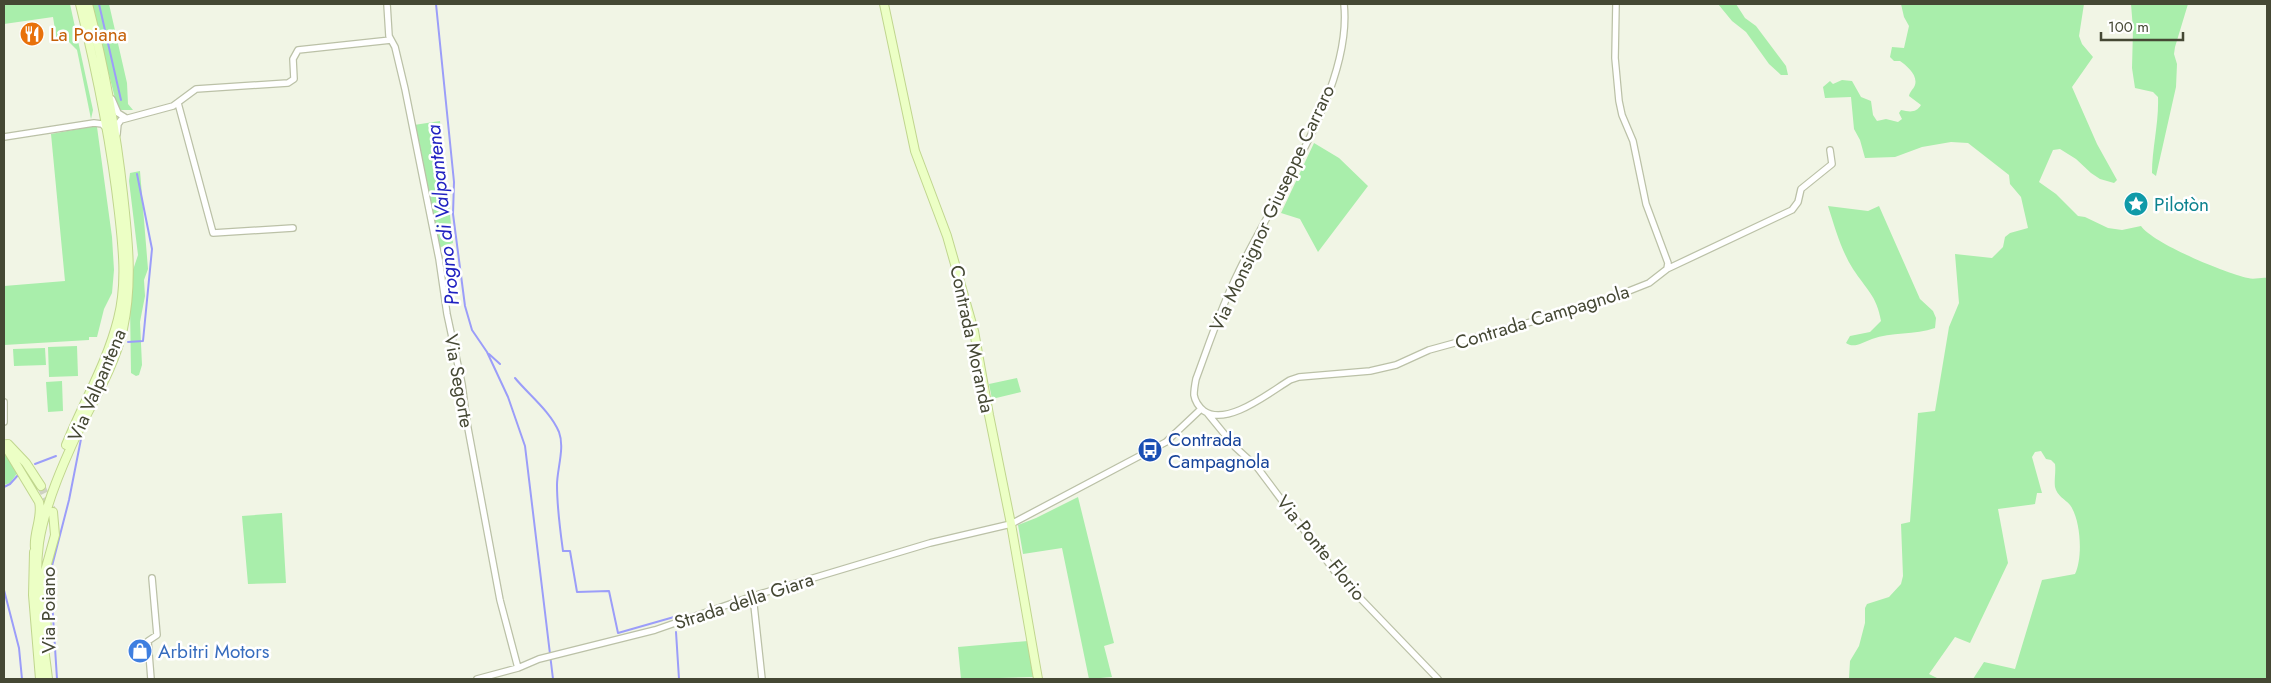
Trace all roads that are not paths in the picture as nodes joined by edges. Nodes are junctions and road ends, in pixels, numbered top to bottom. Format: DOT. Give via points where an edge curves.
graph roads {
  1 [pos="80,4"];
  2 [pos="88,4"];
  3 [pos="387,4"];
  4 [pos="884,4"];
  5 [pos="1344,4"];
  6 [pos="1616,4"];
  7 [pos="391,40"];
  8 [pos="104,75"];
  9 [pos="178,103"];
  10 [pos="105,112"];
  11 [pos="126,118"];
  12 [pos="94,123"];
  13 [pos="109,132"];
  14 [pos="4,136"];
  15 [pos="117,146"];
  16 [pos="1830,150"];
  17 [pos="292,228"];
  18 [pos="1667,269"];
  19 [pos="4,402"];
  20 [pos="1201,409"];
  21 [pos="1208,414"];
  22 [pos="4,422"];
  23 [pos="4,440"];
  24 [pos="4,444"];
  25 [pos="41,486"];
  26 [pos="54,512"];
  27 [pos="1012,524"];
  28 [pos="35,548"];
  29 [pos="152,578"];
  30 [pos="753,596"];
  31 [pos="518,668"];
  32 [pos="40,679"];
  33 [pos="48,679"];
  34 [pos="152,679"];
  35 [pos="478,679"];
  36 [pos="762,679"];
  37 [pos="1038,679"];
  38 [pos="1438,679"];
  1 -- 10 [label="main road, Via Valpantena"];
  2 -- 8 [label="main road, Via Valpantena"];
  3 -- 7 [label="street, Via Segorte"];
  4 -- 27 [label="main road, Contrada Moranda" via="915,151 949,243 974,331"];
  5 -- 20 [label="street, Via Monsignor Giuseppe Carraro" via="1344,30 1335,73 1318,118 1238,273 1196,379 1194,395"];
  6 -- 18 [label="street" via="1615,58 1619,101 1633,141 1646,204 1668,263"];
  7 -- 9 [label="street" via="298,50 293,59 294,79 288,83 196,90"];
  7 -- 31 [label="street, Via Segorte" via="405,89 439,259 500,600"];
  8 -- 11 [label="street, Via Valpantena" via="116,110"];
  8 -- 15 [label="main road, Via Valpantena"];
  9 -- 11 [label="street"];
  9 -- 17 [label="street" via="213,234"];
  10 -- 12 [label="street" via="103,118"];
  10 -- 13 [label="main road, Via Valpantena"];
  11 -- 15 [label="street, Via Valpantena" via="118,124"];
  12 -- 13 [label="street" via="102,124"];
  12 -- 14 [label="street"];
  13 -- 28 [label="main road, Via Valpantena" via="124,279 118,317 101,368 44,502"];
  15 -- 33 [label="main road, Via Valpantena" via="130,262 129,294 124,326 111,363 71,445 42,526 38,560 40,613"];
  16 -- 18 [label="street, Contrada Campagnola" via="1834,164 1802,189 1792,210"];
  18 -- 21 [label="street, Contrada Campagnola" via="1640,287 1578,310 1429,350 1383,369 1299,377 1224,416"];
  19 -- 22 [label="street"];
  20 -- 21 [label="street"];
  20 -- 27 [label="street" via="1166,442"];
  21 -- 38 [label="street, Via Ponte Florio" via="1260,471 1336,573"];
  23 -- 25 [label="main road" via="26,462"];
  24 -- 28 [label="main road, Via Poiano" via="39,502"];
  26 -- 33 [label="main road, Via Poiano" via="56,530 45,580"];
  27 -- 30 [label="street, Strada della Giara" via="930,543"];
  27 -- 37 [label="main road, Contrada Moranda"];
  28 -- 32 [label="main road" via="33,595"];
  29 -- 34 [label="street" via="157,635 148,640"];
  30 -- 31 [label="street, Strada della Giara" via="655,630 539,659"];
  30 -- 36 [label="street"];
  31 -- 35 [label="street, Strada della Giara"];
}
